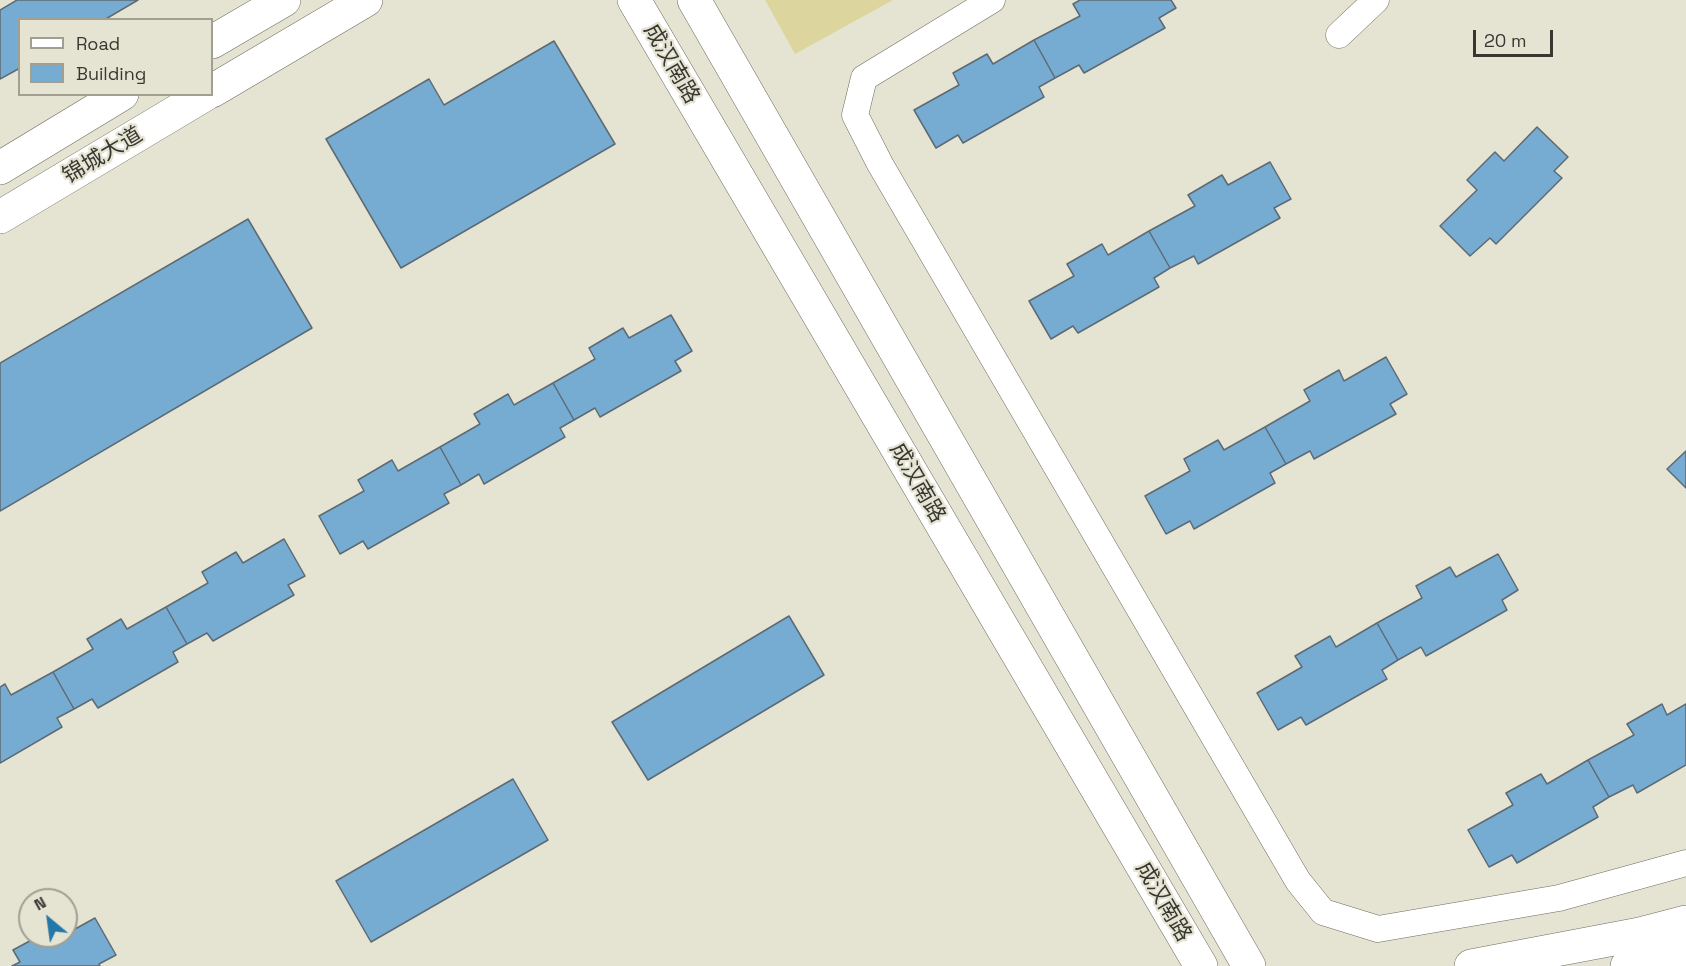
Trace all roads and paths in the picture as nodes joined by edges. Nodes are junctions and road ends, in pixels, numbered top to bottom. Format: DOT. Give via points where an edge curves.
graph roads {
  1 [pos="284,0"];
  2 [pos="366,0"];
  3 [pos="634,0"];
  4 [pos="694,0"];
  5 [pos="992,0"];
  6 [pos="1376,0"];
  7 [pos="1339,35"];
  8 [pos="213,41"];
  9 [pos="213,91"];
  10 [pos="119,96"];
  11 [pos="203,96"];
  12 [pos="0,168"];
  13 [pos="0,217"];
  14 [pos="1686,862"];
  15 [pos="1686,922"];
  16 [pos="1686,951"];
  17 [pos="1201,966"];
  18 [pos="1249,966"];
  19 [pos="1471,966"];
  20 [pos="1627,966"];
  1 -- 8 [label="main road"];
  2 -- 9 [label="main road"];
  3 -- 17 [label="main road, 成汉南路"];
  4 -- 18 [label="main road, 成汉南路"];
  5 -- 14 [label="street" via="864,78 855,114 880,164 1292,871 1323,912 1378,929 1559,898"];
  6 -- 7 [label="street"];
  10 -- 12 [label="main road, 锦城大道"];
  11 -- 13 [label="main road, 锦城大道"];
  15 -- 19 [label="main road"];
  16 -- 20 [label="main road"];
}
